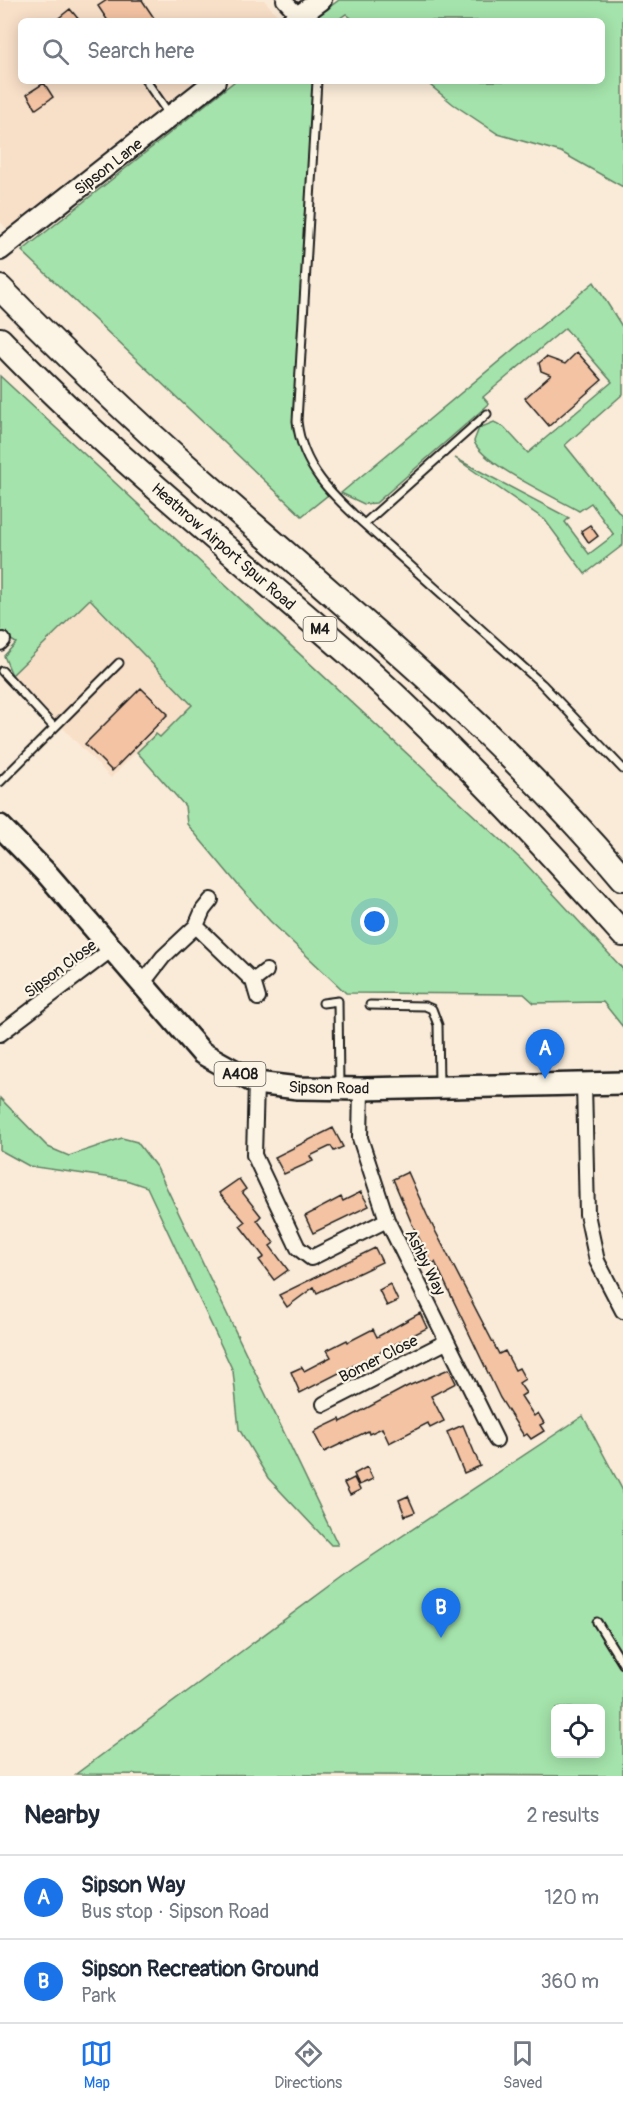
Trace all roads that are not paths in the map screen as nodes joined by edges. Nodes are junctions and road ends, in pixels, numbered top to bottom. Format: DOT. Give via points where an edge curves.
graph roads {
  1 [pos="284,0"];
  2 [pos="321,0"];
  3 [pos="297,18"];
  4 [pos="299,18"];
  5 [pos="148,84"];
  6 [pos="211,84"];
  7 [pos="317,84"];
  8 [pos="171,116"];
  9 [pos="0,250"];
  10 [pos="0,288"];
  11 [pos="0,340"];
  12 [pos="487,414"];
  13 [pos="364,524"];
  14 [pos="119,663"];
  15 [pos="2,671"];
  16 [pos="53,726"];
  17 [pos="623,769"];
  18 [pos="0,782"];
  19 [pos="0,826"];
  20 [pos="623,878"];
  21 [pos="211,900"];
  22 [pos="196,926"];
  23 [pos="623,934"];
  24 [pos="112,949"];
  25 [pos="266,971"];
  26 [pos="253,981"];
  27 [pos="142,984"];
  28 [pos="258,998"];
  29 [pos="323,1003"];
  30 [pos="370,1005"];
  31 [pos="0,1034"];
  32 [pos="256,1083"];
  33 [pos="623,1083"];
  34 [pos="584,1084"];
  35 [pos="439,1087"];
  36 [pos="339,1088"];
  37 [pos="361,1089"];
  38 [pos="387,1220"];
  39 [pos="623,1311"];
  40 [pos="446,1342"];
  41 [pos="324,1404"];
  42 [pos="496,1440"];
  43 [pos="597,1622"];
  44 [pos="623,1664"];
  1 -- 3 [label="street"];
  2 -- 4 [label="street"];
  5 -- 8 [label="lane"];
  6 -- 8 [label="street, Sipson Lane"];
  7 -- 13 [label="lane" via="297,422 302,447 326,489"];
  8 -- 9 [label="street, Sipson Lane"];
  10 -- 20 [label="highway, M4" via="64,354 194,473 439,687"];
  11 -- 23 [label="highway, Heathrow Airport Spur Road / M4" via="125,461 354,658 452,750"];
  12 -- 13 [label="lane"];
  13 -- 17 [label="lane" via="542,684"];
  14 -- 16 [label="lane"];
  15 -- 16 [label="lane"];
  16 -- 18 [label="lane"];
  19 -- 24 [label="main road, Sipson Road / A408"];
  21 -- 22 [label="street"];
  22 -- 26 [label="street"];
  22 -- 27 [label="street"];
  24 -- 27 [label="main road, Sipson Road / A408"];
  24 -- 31 [label="street, Sipson Close"];
  25 -- 26 [label="street"];
  26 -- 28 [label="street"];
  27 -- 32 [label="main road, Sipson Road / A408" via="202,1053"];
  29 -- 36 [label="lane" via="338,1001"];
  30 -- 35 [label="lane" via="432,1009 438,1025"];
  32 -- 36 [label="main road, Sipson Road / A408"];
  32 -- 38 [label="street" via="254,1155 298,1248 311,1258"];
  33 -- 34 [label="main road, Sipson Road / A408"];
  34 -- 35 [label="main road, Sipson Road / A408"];
  34 -- 39 [label="street" via="587,1214 597,1261"];
  35 -- 37 [label="main road, Sipson Road / A408"];
  36 -- 37 [label="main road, Sipson Road / A408"];
  37 -- 38 [label="street, Ashby Way" via="360,1137"];
  38 -- 40 [label="street, Ashby Way"];
  40 -- 41 [label="street, Bomer Close"];
  40 -- 42 [label="street, Ashby Way"];
  43 -- 44 [label="lane"];
}
